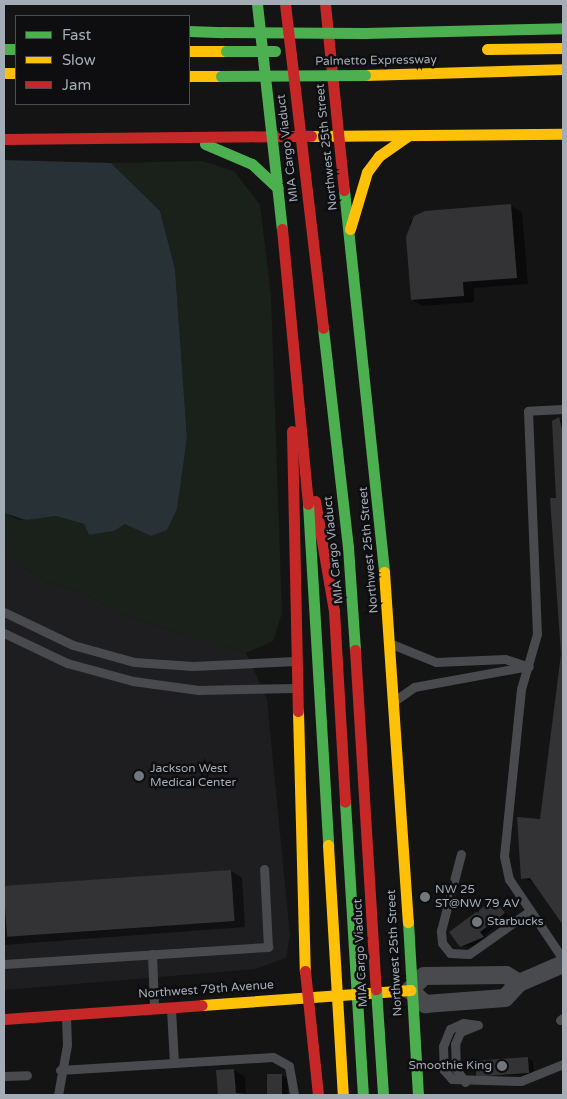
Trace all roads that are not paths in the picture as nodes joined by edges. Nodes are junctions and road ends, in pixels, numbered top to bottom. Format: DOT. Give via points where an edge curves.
graph roads {
  1 [pos="257,4"];
  2 [pos="262,4"];
  3 [pos="285,4"];
  4 [pos="325,4"];
  5 [pos="563,28"];
  6 [pos="190,32"];
  7 [pos="563,48"];
  8 [pos="474,49"];
  9 [pos="190,51"];
  10 [pos="346,51"];
  11 [pos="563,69"];
  12 [pos="190,76"];
  13 [pos="563,134"];
  14 [pos="408,136"];
  15 [pos="276,137"];
  16 [pos="339,137"];
  17 [pos="190,138"];
  18 [pos="4,139"];
  19 [pos="278,188"];
  20 [pos="350,229"];
  21 [pos="563,409"];
  22 [pos="292,438"];
  23 [pos="4,612"];
  24 [pos="4,633"];
  25 [pos="391,644"];
  26 [pos="298,661"];
  27 [pos="528,667"];
  28 [pos="298,688"];
  29 [pos="395,700"];
  30 [pos="461,854"];
  31 [pos="264,869"];
  32 [pos="530,911"];
  33 [pos="152,954"];
  34 [pos="563,959"];
  35 [pos="4,964"];
  36 [pos="563,964"];
  37 [pos="519,983"];
  38 [pos="410,990"];
  39 [pos="357,994"];
  40 [pos="309,996"];
  41 [pos="171,1007"];
  42 [pos="154,1008"];
  43 [pos="66,1014"];
  44 [pos="4,1019"];
  45 [pos="478,1025"];
  46 [pos="174,1063"];
  47 [pos="563,1064"];
  48 [pos="60,1070"];
  49 [pos="27,1075"];
  50 [pos="4,1076"];
  51 [pos="58,1095"];
  52 [pos="294,1095"];
  53 [pos="318,1095"];
  54 [pos="343,1095"];
  55 [pos="363,1095"];
  56 [pos="383,1095"];
  57 [pos="418,1095"];
  1 -- 54 [label="main road, MIA Cargo Viaduct, bridge" via="303,411"];
  2 -- 15 [label="main road"];
  3 -- 56 [label="main road, MIA Cargo Viaduct, bridge" via="348,547"];
  4 -- 16 [label="main road, Northwest 25th Street"];
  5 -- 6 [label="main road, bridge" via="364,33"];
  7 -- 8 [label="main road"];
  9 -- 10 [label="main road, bridge"];
  11 -- 12 [label="main road, Palmetto Expressway, bridge"];
  13 -- 14 [label="main road"];
  14 -- 16 [label="main road"];
  14 -- 20 [label="main road" via="386,150 367,172"];
  15 -- 16 [label="main road"];
  15 -- 17 [label="main road"];
  15 -- 19 [label="main road"];
  16 -- 20 [label="main road, Northwest 25th Street"];
  17 -- 18 [label="main road"];
  17 -- 19 [label="main road" via="252,164"];
  19 -- 22 [label="main road"];
  20 -- 25 [label="main road, Northwest 25th Street"];
  21 -- 27 [label="lane" via="528,410 538,634"];
  22 -- 26 [label="main road"];
  22 -- 39 [label="main road" via="318,512 333,603"];
  23 -- 26 [label="lane" via="73,645 134,662 193,666"];
  24 -- 28 [label="lane" via="72,664 133,681 198,690"];
  25 -- 27 [label="lane" via="436,662 505,659"];
  25 -- 29 [label="main road, Northwest 25th Street"];
  26 -- 28 [label="main road"];
  27 -- 29 [label="lane" via="414,687"];
  27 -- 32 [label="lane" via="521,689 504,856 509,880"];
  28 -- 40 [label="main road" via="303,957"];
  29 -- 38 [label="main road, Northwest 25th Street"];
  30 -- 32 [label="lane" via="441,931 442,943 450,953 468,954"];
  31 -- 33 [label="lane" via="268,947"];
  32 -- 34 [label="lane"];
  33 -- 35 [label="lane"];
  33 -- 42 [label="lane"];
  36 -- 37 [label="street"];
  37 -- 38 [label="street" via="506,975 424,976"];
  37 -- 38 [label="street" via="505,998 425,1004"];
  38 -- 39 [label="main road, Northwest 79th Avenue"];
  38 -- 57 [label="main road, Northwest 25th Street"];
  39 -- 40 [label="main road, Northwest 79th Avenue"];
  39 -- 55 [label="main road"];
  40 -- 41 [label="main road, Northwest 79th Avenue"];
  40 -- 53 [label="main road"];
  41 -- 42 [label="main road, Northwest 79th Avenue"];
  41 -- 46 [label="lane"];
  42 -- 43 [label="main road, Northwest 79th Avenue"];
  43 -- 44 [label="main road, Northwest 79th Avenue"];
  43 -- 48 [label="lane" via="67,1045"];
  45 -- 47 [label="lane" via="463,1023 450,1029 443,1046 444,1070 452,1079 465,1082 522,1081"];
  46 -- 48 [label="lane"];
  46 -- 52 [label="lane" via="279,1058 292,1072"];
  48 -- 51 [label="lane"];
  49 -- 50 [label="lane"];
}
